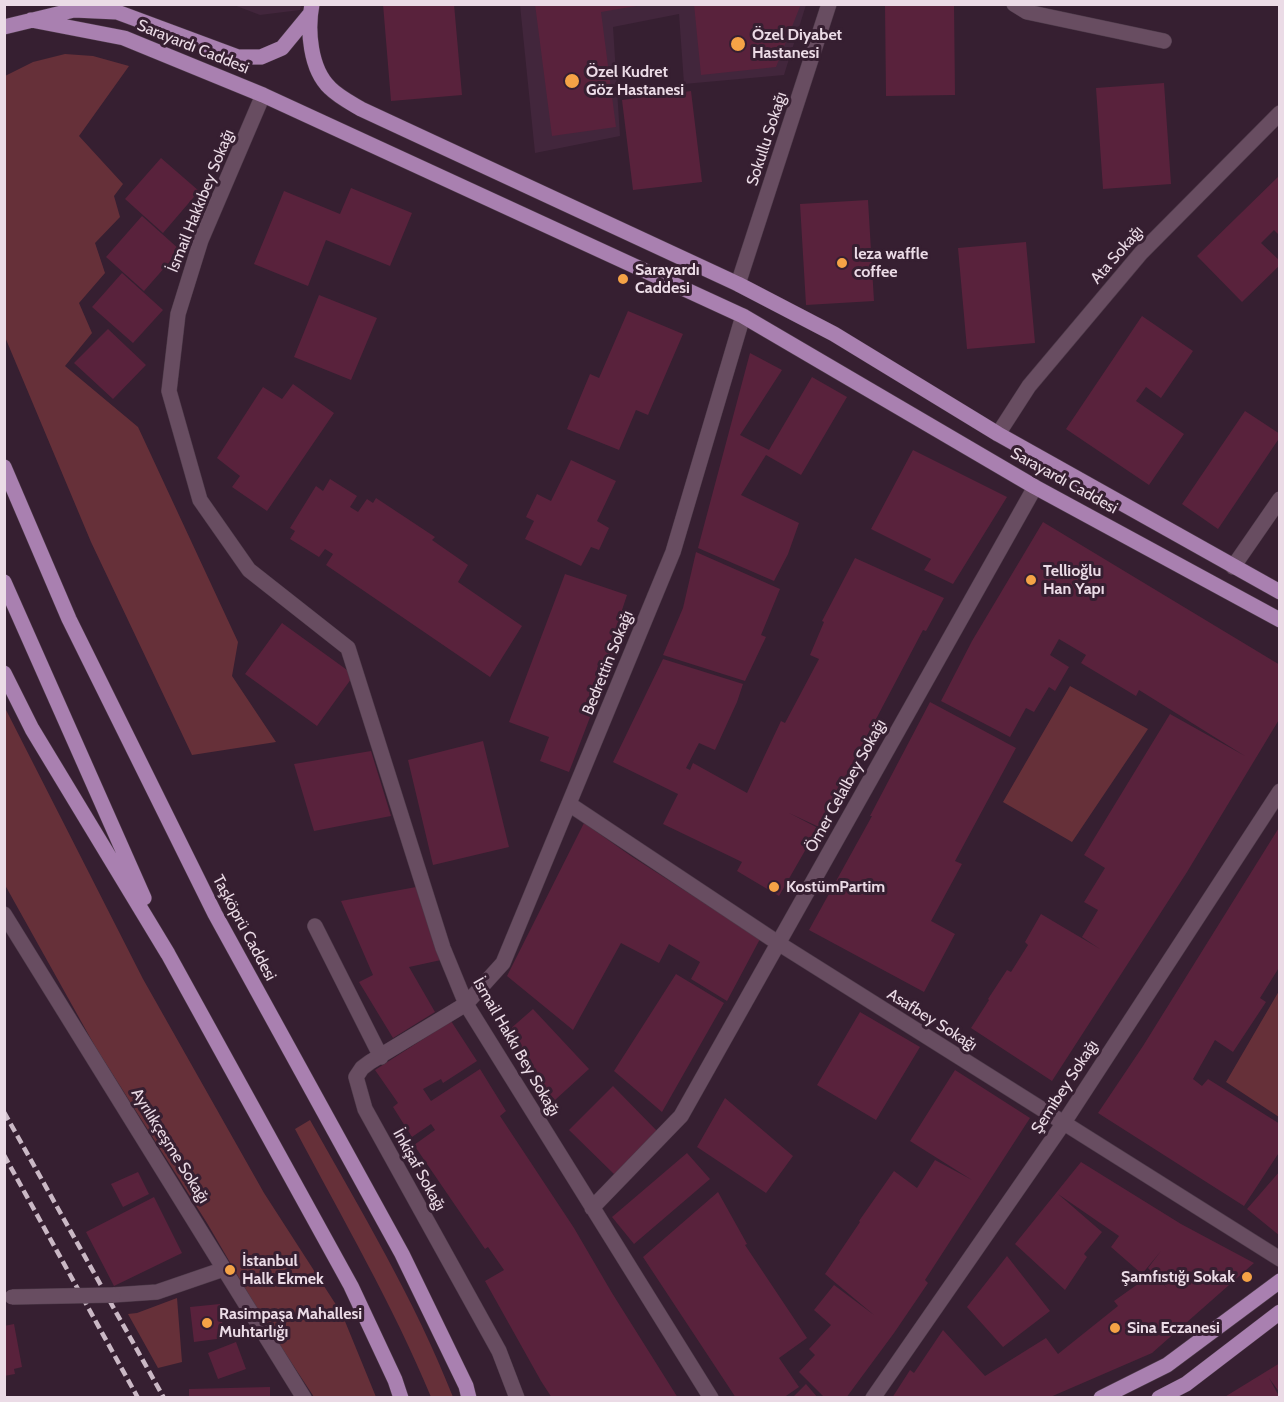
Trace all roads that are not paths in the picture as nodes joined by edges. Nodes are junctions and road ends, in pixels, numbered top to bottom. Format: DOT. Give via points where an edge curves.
graph roads {
  1 [pos="829,4"];
  2 [pos="1014,4"];
  3 [pos="311,9"];
  4 [pos="31,20"];
  5 [pos="4,27"];
  6 [pos="1164,41"];
  7 [pos="263,95"];
  8 [pos="1280,113"];
  9 [pos="738,284"];
  10 [pos="743,316"];
  11 [pos="998,434"];
  12 [pos="4,467"];
  13 [pos="1035,487"];
  14 [pos="1280,499"];
  15 [pos="1233,567"];
  16 [pos="4,582"];
  17 [pos="1280,592"];
  18 [pos="1280,620"];
  19 [pos="348,648"];
  20 [pos="4,673"];
  21 [pos="1280,791"];
  22 [pos="569,804"];
  23 [pos="4,914"];
  24 [pos="315,926"];
  25 [pos="778,943"];
  26 [pos="168,954"];
  27 [pos="466,1004"];
  28 [pos="381,1056"];
  29 [pos="1063,1124"];
  30 [pos="592,1209"];
  31 [pos="1280,1259"];
  32 [pos="224,1269"];
  33 [pos="1280,1281"];
  34 [pos="8,1297"];
  35 [pos="1280,1312"];
  36 [pos="304,1398"];
  37 [pos="400,1398"];
  38 [pos="470,1398"];
  39 [pos="517,1398"];
  40 [pos="711,1398"];
  41 [pos="873,1398"];
  42 [pos="1101,1398"];
  43 [pos="1159,1398"];
  1 -- 9 [label="street, Sokullu Sokağı"];
  2 -- 6 [label="street" via="1027,12"];
  3 -- 4 [label="main road, Sarayardı Caddesi" via="282,48 261,57 238,57 117,12 74,10"];
  3 -- 9 [label="main road, Sarayardı Caddesi" via="311,54 324,81 361,109"];
  4 -- 5 [label="main road"];
  4 -- 7 [label="main road, Sarayardı Caddesi" via="124,38"];
  7 -- 10 [label="main road, Sarayardı Caddesi"];
  7 -- 19 [label="street, İsmail Hakkıbey Sokağı" via="201,240 181,303 170,391 200,500 249,570"];
  8 -- 11 [label="street, Ata Sokağı" via="1141,253 1029,386"];
  9 -- 11 [label="main road, Sarayardı Caddesi" via="834,334"];
  10 -- 13 [label="main road, Sarayardı Caddesi"];
  10 -- 22 [label="street, Bedrettin Sokağı" via="673,552"];
  11 -- 15 [label="main road, Sarayardı Caddesi"];
  12 -- 38 [label="main road, Taşköprü Caddesi" via="69,619 205,893 402,1254"];
  13 -- 18 [label="main road, Sarayardı Caddesi"];
  13 -- 25 [label="street, Ömer Celalbey Sokağı"];
  14 -- 15 [label="street"];
  15 -- 17 [label="main road, Sarayardı Caddesi"];
  16 -- 26 [label="main road"];
  19 -- 27 [label="street, İsmail Hakkı Bey Sokağı" via="443,948"];
  20 -- 26 [label="main road" via="32,729"];
  21 -- 29 [label="street, Şemibey Sokağı"];
  22 -- 25 [label="street, Asafbey Sokağı"];
  22 -- 27 [label="street, Bedrettin Sokağı" via="503,963"];
  23 -- 32 [label="street, Ayrılıkçeşme Sokağı"];
  24 -- 28 [label="street"];
  25 -- 29 [label="street, Asafbey Sokağı"];
  25 -- 30 [label="street, Ömer Celalbey Sokağı" via="681,1116"];
  26 -- 37 [label="main road" via="351,1286"];
  27 -- 28 [label="street, İnkişaf Sokağı"];
  27 -- 30 [label="street, İsmail Hakkı Bey Sokağı"];
  28 -- 39 [label="street, İnkişaf Sokağı" via="362,1068 356,1077 365,1109 499,1352"];
  29 -- 31 [label="street, Asafbey Sokağı"];
  29 -- 41 [label="street, Şemibey Sokağı"];
  30 -- 40 [label="street, İsmail Hakkı Bey Sokağı"];
  32 -- 34 [label="street, bridge" via="157,1292"];
  32 -- 36 [label="street, Ayrılıkçeşme Sokağı"];
  33 -- 42 [label="main road" via="1167,1365"];
  35 -- 43 [label="main road" via="1186,1384"];
}
